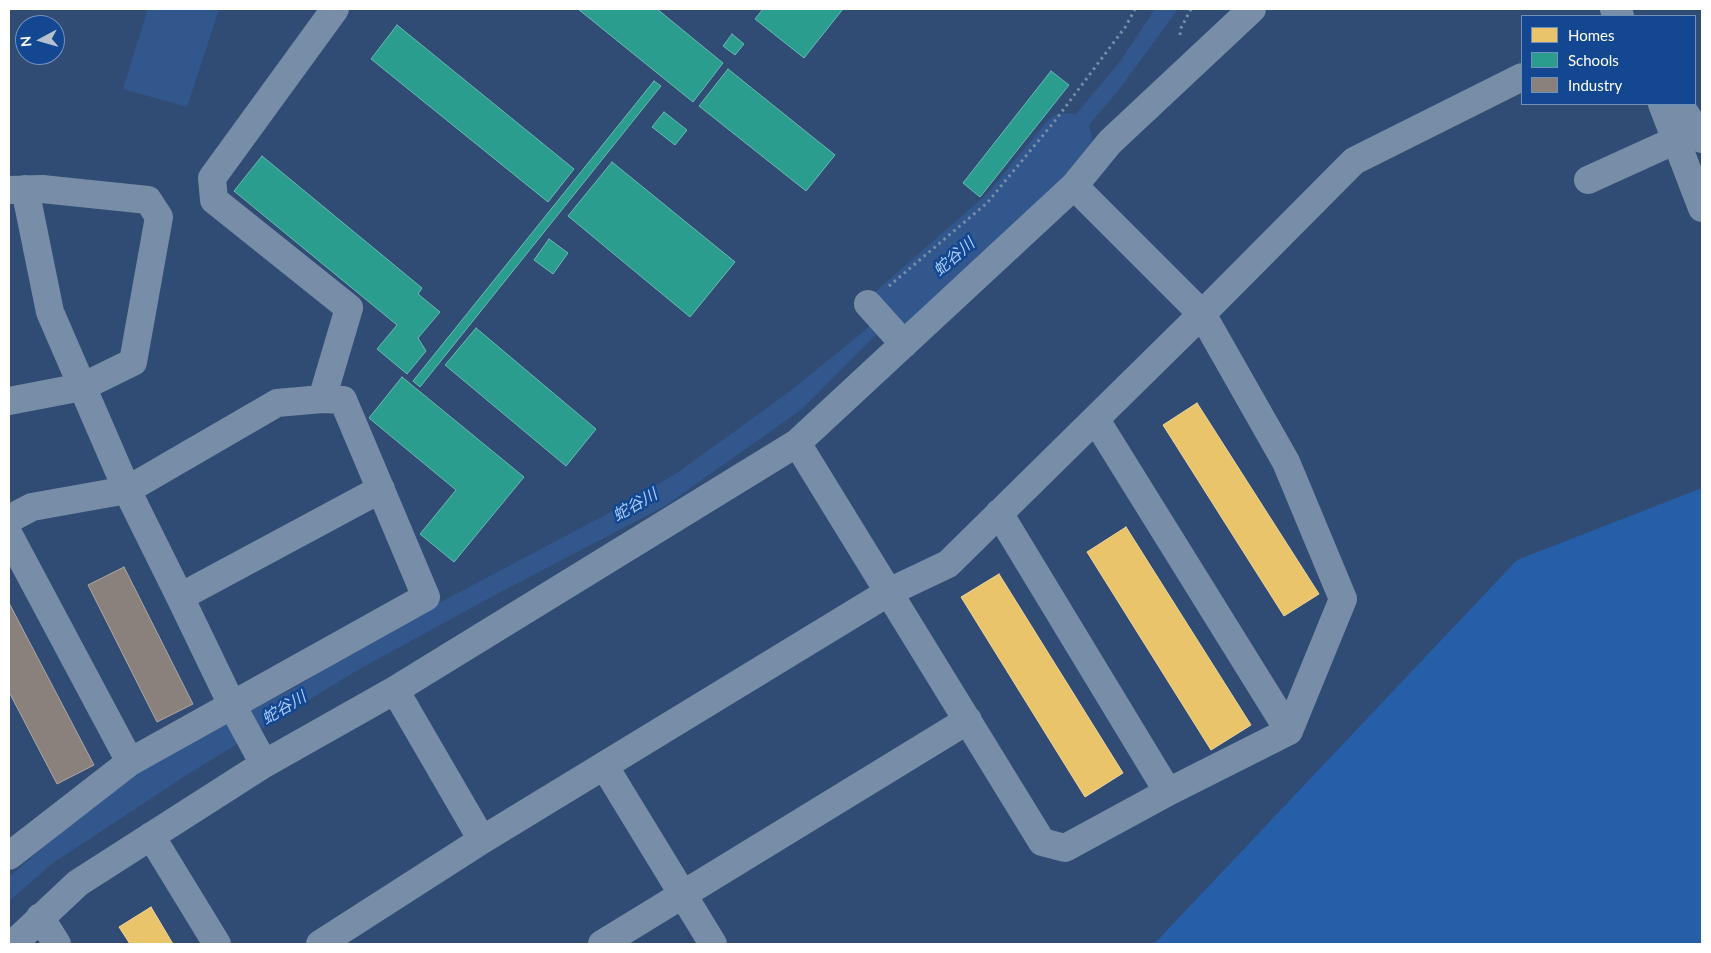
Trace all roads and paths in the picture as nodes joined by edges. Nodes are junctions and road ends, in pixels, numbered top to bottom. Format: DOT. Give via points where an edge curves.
graph roads {
  1 [pos="336,9"];
  2 [pos="1135,9"];
  3 [pos="1252,9"];
  4 [pos="1521,78"];
  5 [pos="1663,105"];
  6 [pos="1679,105"];
  7 [pos="1689,140"];
  8 [pos="1588,180"];
  9 [pos="1074,186"];
  10 [pos="17,190"];
  11 [pos="1702,208"];
  12 [pos="871,307"];
  13 [pos="1202,314"];
  14 [pos="903,343"];
  15 [pos="82,387"];
  16 [pos="322,399"];
  17 [pos="9,401"];
  18 [pos="1096,420"];
  19 [pos="797,443"];
  20 [pos="381,489"];
  21 [pos="127,490"];
  22 [pos="999,512"];
  23 [pos="9,519"];
  24 [pos="9,535"];
  25 [pos="890,592"];
  26 [pos="180,596"];
  27 [pos="395,690"];
  28 [pos="232,705"];
  29 [pos="968,720"];
  30 [pos="1289,731"];
  31 [pos="130,762"];
  32 [pos="264,764"];
  33 [pos="605,767"];
  34 [pos="1168,792"];
  35 [pos="151,836"];
  36 [pos="482,840"];
  37 [pos="12,844"];
  38 [pos="683,895"];
  39 [pos="40,917"];
  40 [pos="325,943"];
  41 [pos="13,944"];
  42 [pos="57,944"];
  43 [pos="217,944"];
  44 [pos="602,944"];
  45 [pos="713,944"];
  1 -- 16 [label="street" via="212,178 214,200 349,308"];
  2 -- 12 [label="path" via="1126,26 1054,122 987,203"];
  3 -- 9 [label="street" via="1110,142"];
  4 -- 13 [label="street" via="1354,161"];
  5 -- 7 [label="street"];
  6 -- 7 [label="street"];
  7 -- 8 [label="street"];
  7 -- 11 [label="street"];
  9 -- 13 [label="street"];
  9 -- 14 [label="street"];
  10 -- 15 [label="street" via="50,312"];
  10 -- 15 [label="street" via="42,189 148,200 159,217 133,362"];
  12 -- 14 [label="street"];
  13 -- 18 [label="street"];
  13 -- 30 [label="street" via="1286,462 1344,599"];
  14 -- 19 [label="street"];
  15 -- 17 [label="street"];
  15 -- 21 [label="street"];
  16 -- 20 [label="street" via="343,400"];
  16 -- 21 [label="street" via="277,403"];
  18 -- 22 [label="street"];
  18 -- 30 [label="street"];
  19 -- 25 [label="street"];
  19 -- 27 [label="street"];
  20 -- 26 [label="street"];
  20 -- 28 [label="street" via="426,597"];
  21 -- 23 [label="street" via="32,507"];
  21 -- 26 [label="street"];
  22 -- 25 [label="street" via="948,564"];
  22 -- 34 [label="street"];
  24 -- 31 [label="street"];
  25 -- 29 [label="street"];
  25 -- 33 [label="street"];
  26 -- 28 [label="street"];
  27 -- 32 [label="street"];
  27 -- 36 [label="street"];
  28 -- 31 [label="street"];
  28 -- 32 [label="street"];
  29 -- 34 [label="street" via="1042,842 1065,848"];
  29 -- 38 [label="street"];
  30 -- 34 [label="street"];
  31 -- 37 [label="street"];
  32 -- 35 [label="street"];
  33 -- 36 [label="street"];
  33 -- 38 [label="street"];
  35 -- 39 [label="street" via="78,883"];
  35 -- 43 [label="street"];
  36 -- 40 [label="street"];
  38 -- 44 [label="street"];
  38 -- 45 [label="street"];
  39 -- 41 [label="street"];
  39 -- 42 [label="street"];
}
